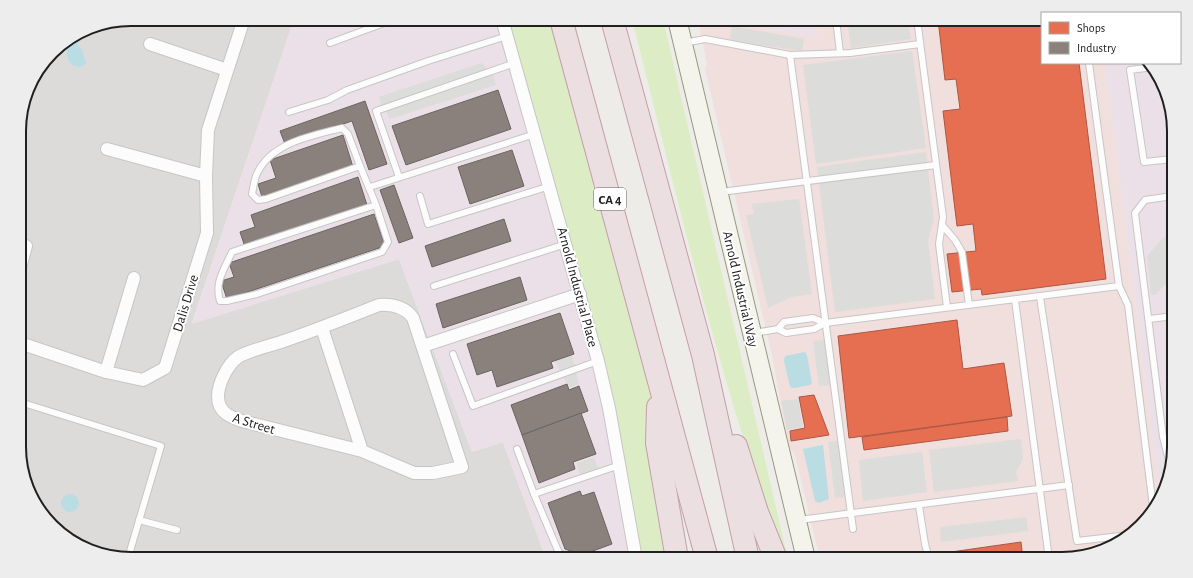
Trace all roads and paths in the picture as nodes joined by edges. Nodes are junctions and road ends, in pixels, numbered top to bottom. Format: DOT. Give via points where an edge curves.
graph roads {
  1 [pos="242,26"];
  2 [pos="376,26"];
  3 [pos="504,26"];
  4 [pos="563,26"];
  5 [pos="614,26"];
  6 [pos="679,26"];
  7 [pos="837,26"];
  8 [pos="918,26"];
  9 [pos="507,36"];
  10 [pos="330,43"];
  11 [pos="684,43"];
  12 [pos="150,44"];
  13 [pos="920,44"];
  14 [pos="840,53"];
  15 [pos="790,54"];
  16 [pos="515,63"];
  17 [pos="1088,64"];
  18 [pos="1146,68"];
  19 [pos="227,70"];
  20 [pos="289,112"];
  21 [pos="535,134"];
  22 [pos="107,149"];
  23 [pos="1167,160"];
  24 [pos="936,165"];
  25 [pos="360,166"];
  26 [pos="206,176"];
  27 [pos="399,177"];
  28 [pos="806,182"];
  29 [pos="550,186"];
  30 [pos="370,187"];
  31 [pos="719,192"];
  32 [pos="420,196"];
  33 [pos="1167,197"];
  34 [pos="376,205"];
  35 [pos="942,225"];
  36 [pos="566,244"];
  37 [pos="134,278"];
  38 [pos="434,286"];
  39 [pos="1119,286"];
  40 [pos="580,294"];
  41 [pos="1040,297"];
  42 [pos="1015,300"];
  43 [pos="969,305"];
  44 [pos="947,307"];
  45 [pos="1167,317"];
  46 [pos="1148,319"];
  47 [pos="825,323"];
  48 [pos="322,328"];
  49 [pos="778,329"];
  50 [pos="751,334"];
  51 [pos="26,345"];
  52 [pos="423,346"];
  53 [pos="454,354"];
  54 [pos="703,355"];
  55 [pos="598,361"];
  56 [pos="106,372"];
  57 [pos="658,380"];
  58 [pos="26,404"];
  59 [pos="517,449"];
  60 [pos="362,451"];
  61 [pos="1167,452"];
  62 [pos="620,465"];
  63 [pos="1069,485"];
  64 [pos="1039,489"];
  65 [pos="534,494"];
  66 [pos="1152,500"];
  67 [pos="919,506"];
  68 [pos="850,514"];
  69 [pos="139,520"];
  70 [pos="796,520"];
  71 [pos="853,529"];
  72 [pos="177,530"];
  73 [pos="1116,536"];
  74 [pos="130,552"];
  75 [pos="559,552"];
  76 [pos="635,552"];
  77 [pos="676,552"];
  78 [pos="704,552"];
  79 [pos="746,552"];
  80 [pos="773,552"];
  81 [pos="804,552"];
  82 [pos="928,552"];
  83 [pos="1048,552"];
  1 -- 19 [label="street, Dalis Drive"];
  2 -- 10 [label="lane"];
  3 -- 9 [label="street, Arnold Industrial Place"];
  4 -- 57 [label="highway, CA 4"];
  5 -- 54 [label="highway"];
  6 -- 11 [label="street, Arnold Industrial Way"];
  7 -- 14 [label="lane"];
  8 -- 13 [label="lane"];
  9 -- 16 [label="street, Arnold Industrial Place"];
  9 -- 20 [label="lane" via="428,61 347,90 328,100"];
  11 -- 15 [label="lane" via="705,39"];
  11 -- 31 [label="street, Arnold Industrial Way"];
  12 -- 19 [label="street"];
  13 -- 14 [label="lane"];
  13 -- 24 [label="lane"];
  14 -- 15 [label="lane"];
  15 -- 28 [label="lane"];
  16 -- 21 [label="street, Arnold Industrial Place"];
  16 -- 27 [label="lane" via="376,111"];
  17 -- 39 [label="lane"];
  18 -- 23 [label="lane" via="1130,70 1144,162"];
  19 -- 26 [label="street, Dalis Drive" via="208,130"];
  21 -- 27 [label="lane"];
  21 -- 29 [label="street, Arnold Industrial Place"];
  22 -- 26 [label="street"];
  24 -- 28 [label="lane"];
  24 -- 35 [label="lane"];
  25 -- 25 [label="lane" via="266,199 258,200 252,194 256,176 267,158 279,148 342,128 348,134"];
  25 -- 30 [label="lane"];
  26 -- 56 [label="street, Dalis Drive" via="207,233 165,368 143,380"];
  27 -- 30 [label="lane"];
  28 -- 31 [label="lane"];
  28 -- 47 [label="lane"];
  29 -- 32 [label="lane" via="428,224"];
  29 -- 36 [label="street, Arnold Industrial Place"];
  30 -- 34 [label="lane"];
  31 -- 50 [label="street, Arnold Industrial Way"];
  33 -- 46 [label="lane" via="1145,200 1135,213"];
  34 -- 34 [label="lane" via="388,242 382,252 257,294 227,301 220,300 218,293 221,272 232,252"];
  35 -- 43 [label="lane" via="962,252"];
  35 -- 44 [label="lane" via="939,244"];
  36 -- 38 [label="lane"];
  36 -- 40 [label="street, Arnold Industrial Place"];
  37 -- 56 [label="street"];
  39 -- 41 [label="lane"];
  39 -- 66 [label="lane" via="1128,305"];
  40 -- 52 [label="street"];
  40 -- 55 [label="street, Arnold Industrial Place"];
  41 -- 42 [label="lane"];
  41 -- 63 [label="lane"];
  42 -- 43 [label="lane"];
  42 -- 64 [label="lane"];
  43 -- 44 [label="lane"];
  44 -- 47 [label="lane"];
  45 -- 46 [label="lane"];
  46 -- 61 [label="lane"];
  47 -- 49 [label="lane" via="814,330 786,333"];
  47 -- 49 [label="lane" via="813,318 784,322"];
  47 -- 68 [label="lane"];
  48 -- 52 [label="street, A Street" via="379,305 388,304 408,311"];
  48 -- 60 [label="street"];
  48 -- 60 [label="street, A Street" via="238,357 226,371 218,390 218,400 228,417"];
  49 -- 50 [label="lane"];
  50 -- 70 [label="street, Arnold Industrial Way"];
  51 -- 56 [label="street, Dalis Drive"];
  52 -- 60 [label="street, A Street" via="462,467 433,473 414,473"];
  53 -- 55 [label="lane" via="473,406"];
  54 -- 79 [label="highway"];
  54 -- 80 [label="highway" via="720,393 744,474"];
  55 -- 62 [label="street, Arnold Industrial Place"];
  57 -- 77 [label="highway" via="657,443"];
  57 -- 78 [label="highway, CA 4"];
  58 -- 69 [label="lane" via="161,446"];
  59 -- 65 [label="lane"];
  62 -- 65 [label="lane"];
  62 -- 76 [label="street, Arnold Industrial Place"];
  63 -- 64 [label="lane"];
  63 -- 73 [label="lane" via="1077,541"];
  64 -- 67 [label="lane"];
  64 -- 83 [label="lane"];
  65 -- 75 [label="lane"];
  67 -- 68 [label="lane"];
  67 -- 82 [label="lane"];
  68 -- 70 [label="lane"];
  68 -- 71 [label="lane"];
  69 -- 72 [label="lane"];
  69 -- 74 [label="lane"];
  70 -- 81 [label="street, Arnold Industrial Way"];
}
